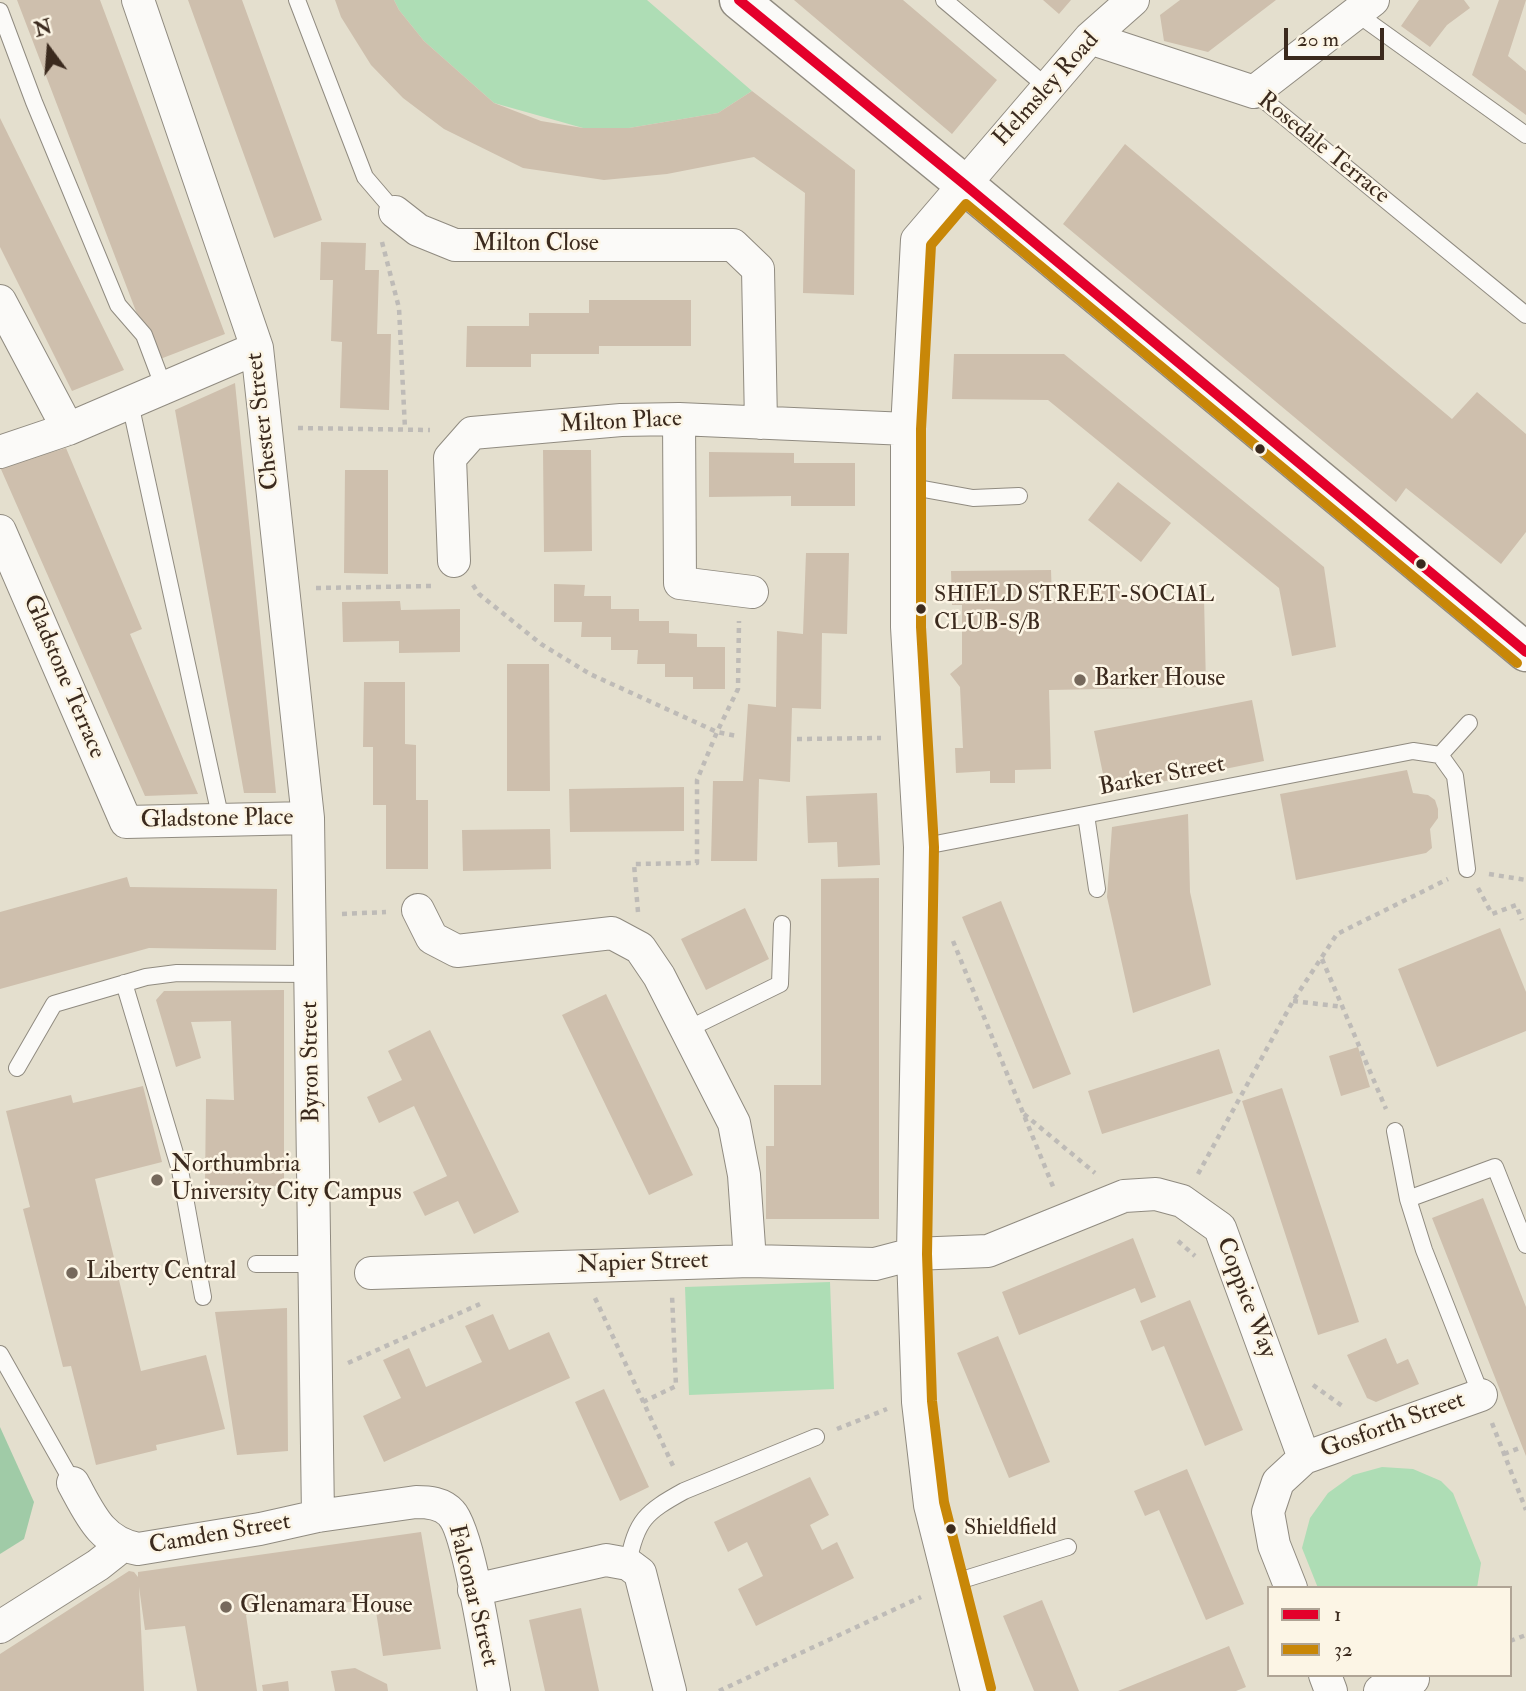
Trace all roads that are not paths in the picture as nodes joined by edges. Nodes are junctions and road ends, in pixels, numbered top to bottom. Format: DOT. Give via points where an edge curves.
graph roads {
  1 [pos="138,0"];
  2 [pos="297,0"];
  3 [pos="739,0"];
  4 [pos="944,0"];
  5 [pos="1133,0"];
  6 [pos="1364,7"];
  7 [pos="0,11"];
  8 [pos="1090,38"];
  9 [pos="1047,87"];
  10 [pos="1254,92"];
  11 [pos="1526,135"];
  12 [pos="964,184"];
  13 [pos="387,220"];
  14 [pos="0,301"];
  15 [pos="1526,315"];
  16 [pos="257,348"];
  17 [pos="164,388"];
  18 [pos="130,402"];
  19 [pos="679,419"];
  20 [pos="761,423"];
  21 [pos="68,429"];
  22 [pos="907,429"];
  23 [pos="0,452"];
  24 [pos="907,486"];
  25 [pos="1018,496"];
  26 [pos="0,531"];
  27 [pos="450,573"];
  28 [pos="746,591"];
  29 [pos="1526,652"];
  30 [pos="1469,723"];
  31 [pos="1440,755"];
  32 [pos="1086,815"];
  33 [pos="309,818"];
  34 [pos="221,820"];
  35 [pos="126,822"];
  36 [pos="920,847"];
  37 [pos="1467,869"];
  38 [pos="1097,889"];
  39 [pos="418,910"];
  40 [pos="782,924"];
  41 [pos="310,974"];
  42 [pos="124,983"];
  43 [pos="686,1030"];
  44 [pos="17,1068"];
  45 [pos="1395,1130"];
  46 [pos="1408,1199"];
  47 [pos="1526,1245"];
  48 [pos="914,1254"];
  49 [pos="750,1261"];
  50 [pos="256,1264"];
  51 [pos="314,1264"];
  52 [pos="371,1273"];
  53 [pos="203,1297"];
  54 [pos="0,1354"];
  55 [pos="1481,1395"];
  56 [pos="816,1437"];
  57 [pos="1304,1458"];
  58 [pos="73,1483"];
  59 [pos="317,1517"];
  60 [pos="122,1546"];
  61 [pos="1068,1547"];
  62 [pos="628,1564"];
  63 [pos="949,1584"];
  64 [pos="1290,1586"];
  65 [pos="474,1590"];
  66 [pos="0,1627"];
  67 [pos="1413,1679"];
  68 [pos="494,1691"];
  69 [pos="670,1691"];
  70 [pos="977,1691"];
  71 [pos="1380,1691"];
  1 -- 16 [label="street, Chester Street"];
  2 -- 13 [label="lane, Milton Close" via="365,177"];
  3 -- 12 [label="main road"];
  4 -- 9 [label="lane"];
  5 -- 8 [label="street, Helmsley Road"];
  6 -- 10 [label="street"];
  6 -- 11 [label="lane"];
  7 -- 17 [label="lane" via="118,305 144,335"];
  8 -- 9 [label="street, Helmsley Road"];
  8 -- 10 [label="street, Rosedale Terrace"];
  9 -- 12 [label="street, Helmsley Road"];
  10 -- 15 [label="lane, Rosedale Terrace"];
  12 -- 22 [label="street, Helmsley Road" via="917,240"];
  12 -- 29 [label="main road"];
  13 -- 20 [label="street, Milton Close" via="455,245 733,245 758,269"];
  14 -- 21 [label="street"];
  16 -- 17 [label="street"];
  16 -- 33 [label="street, Chester Street"];
  17 -- 18 [label="street"];
  18 -- 21 [label="street"];
  18 -- 34 [label="lane"];
  19 -- 20 [label="street, Milton Place"];
  19 -- 27 [label="street, Milton Place" via="472,433 450,458"];
  19 -- 28 [label="street" via="680,583"];
  20 -- 22 [label="street, Milton Place"];
  21 -- 23 [label="street"];
  22 -- 24 [label="street, Helmsley Road"];
  24 -- 25 [label="lane" via="973,498"];
  24 -- 36 [label="street, Helmsley Road" via="907,627"];
  26 -- 35 [label="street, Gladstone Terrace"];
  30 -- 31 [label="lane"];
  31 -- 32 [label="lane, Barker Street" via="1413,751"];
  31 -- 37 [label="lane" via="1455,776"];
  32 -- 36 [label="lane, Barker Street"];
  32 -- 38 [label="lane"];
  33 -- 34 [label="street, Gladstone Place"];
  33 -- 41 [label="street, Byron Street"];
  34 -- 35 [label="street, Gladstone Place"];
  36 -- 48 [label="street, Helmsley Road"];
  39 -- 43 [label="street" via="432,938 457,951 612,933 640,948"];
  40 -- 43 [label="lane" via="780,984"];
  41 -- 42 [label="lane" via="177,973"];
  41 -- 51 [label="street, Byron Street"];
  42 -- 44 [label="lane" via="54,1004"];
  42 -- 53 [label="lane" via="180,1170"];
  43 -- 49 [label="street" via="734,1123 744,1175"];
  45 -- 46 [label="lane"];
  46 -- 47 [label="lane" via="1495,1167"];
  46 -- 55 [label="lane"];
  48 -- 49 [label="street, Napier Street" via="875,1264"];
  48 -- 57 [label="street, Coppice Way" via="988,1251 1124,1196 1156,1194 1182,1201 1220,1228"];
  48 -- 63 [label="street, Helmsley Road" via="918,1396 930,1505"];
  49 -- 52 [label="street, Napier Street"];
  50 -- 51 [label="lane"];
  51 -- 59 [label="street, Byron Street"];
  54 -- 58 [label="lane"];
  55 -- 57 [label="street, Gosforth Street"];
  56 -- 62 [label="lane" via="684,1491 651,1512 639,1525"];
  57 -- 64 [label="street" via="1278,1482 1268,1512 1274,1545"];
  58 -- 60 [label="street, Camden Street" via="92,1517"];
  59 -- 60 [label="street, Camden Street" via="153,1548"];
  59 -- 65 [label="street, Falconar Street" via="432,1502 452,1514 458,1524"];
  60 -- 66 [label="street, Camden Street"];
  61 -- 63 [label="lane"];
  62 -- 65 [label="street" via="606,1560"];
  62 -- 69 [label="street" via="640,1573"];
  63 -- 70 [label="street, Helmsley Road"];
  65 -- 68 [label="street, Falconar Street"];
  67 -- 71 [label="street"];
}
